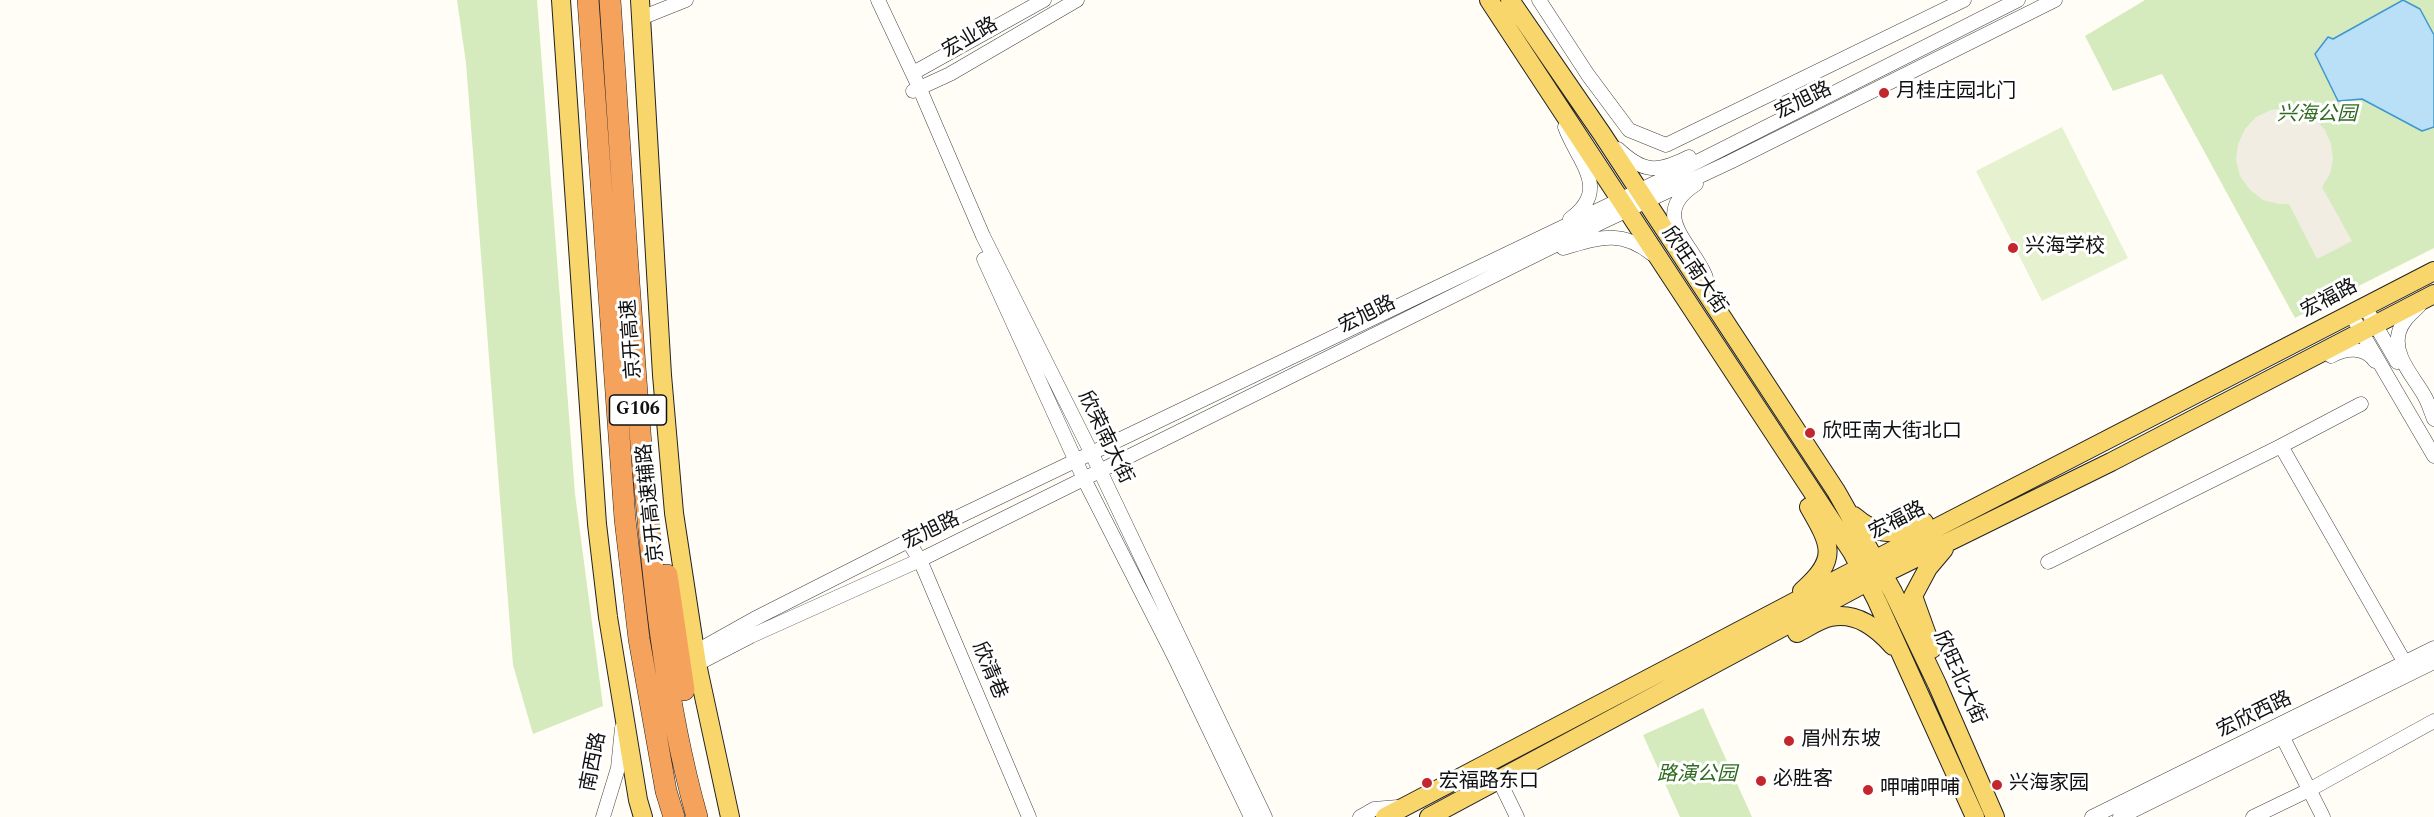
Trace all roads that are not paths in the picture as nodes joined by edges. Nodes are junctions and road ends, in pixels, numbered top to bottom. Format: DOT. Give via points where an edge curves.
graph roads {
  1 [pos="561,0"];
  2 [pos="588,0"];
  3 [pos="610,0"];
  4 [pos="622,0"];
  5 [pos="686,0"];
  6 [pos="878,0"];
  7 [pos="1044,0"];
  8 [pos="1077,0"];
  9 [pos="1489,0"];
  10 [pos="1510,0"];
  11 [pos="1539,0"];
  12 [pos="1964,0"];
  13 [pos="2018,0"];
  14 [pos="2055,0"];
  15 [pos="640,9"];
  16 [pos="913,73"];
  17 [pos="916,89"];
  18 [pos="1554,97"];
  19 [pos="1602,134"];
  20 [pos="1742,139"];
  21 [pos="1730,162"];
  22 [pos="1642,196"];
  23 [pos="1623,205"];
  24 [pos="1548,242"];
  25 [pos="1657,259"];
  26 [pos="2434,271"];
  27 [pos="1707,294"];
  28 [pos="2430,296"];
  29 [pos="2358,311"];
  30 [pos="2368,328"];
  31 [pos="2388,378"];
  32 [pos="2262,384"];
  33 [pos="2361,404"];
  34 [pos="2434,421"];
  35 [pos="2281,446"];
  36 [pos="1092,454"];
  37 [pos="1790,456"];
  38 [pos="2434,456"];
  39 [pos="1077,461"];
  40 [pos="1099,471"];
  41 [pos="1084,478"];
  42 [pos="1836,491"];
  43 [pos="1993,499"];
  44 [pos="908,541"];
  45 [pos="1951,542"];
  46 [pos="920,560"];
  47 [pos="2048,562"];
  48 [pos="1872,570"];
  49 [pos="1772,614"];
  50 [pos="2434,648"];
  51 [pos="1901,655"];
  52 [pos="696,658"];
  53 [pos="1719,662"];
  54 [pos="2434,662"];
  55 [pos="2405,663"];
  56 [pos="1937,684"];
  57 [pos="624,713"];
  58 [pos="2434,722"];
  59 [pos="2279,732"];
  60 [pos="1499,780"];
  61 [pos="2309,790"];
  62 [pos="1403,807"];
  63 [pos="1262,815"];
  64 [pos="603,817"];
  65 [pos="643,817"];
  66 [pos="674,817"];
  67 [pos="697,817"];
  68 [pos="709,817"];
  69 [pos="730,817"];
  70 [pos="1029,817"];
  71 [pos="1360,817"];
  72 [pos="1385,817"];
  73 [pos="1430,817"];
  74 [pos="1517,817"];
  75 [pos="1975,817"];
  76 [pos="1995,817"];
  77 [pos="2092,817"];
  78 [pos="2120,817"];
  79 [pos="2253,817"];
  80 [pos="2322,817"];
  1 -- 57 [label="main road" via="597,524"];
  2 -- 66 [label="highway, 京开高速 / G106" via="625,519 639,639"];
  3 -- 67 [label="highway, 京开高速 / G106" via="635,375 660,636"];
  4 -- 68 [label="highway" via="657,506 694,752"];
  5 -- 15 [label="street"];
  6 -- 16 [label="street, 欣荣南大街"];
  7 -- 16 [label="street, 宏业路"];
  8 -- 17 [label="street, 宏业路" via="950,74"];
  9 -- 18 [label="main road, 欣旺南大街"];
  10 -- 19 [label="main road, 欣旺南大街"];
  11 -- 12 [label="street" via="1629,130 1666,145"];
  13 -- 20 [label="street, 宏旭路"];
  14 -- 21 [label="street, 宏旭路"];
  15 -- 52 [label="main road, 京开高速辅路" via="662,375 674,513"];
  16 -- 17 [label="street, 欣荣南大街"];
  17 -- 36 [label="street, 欣荣南大街" via="983,236"];
  17 -- 39 [label="street, 欣荣南大街" via="963,213"];
  18 -- 23 [label="main road, 欣旺南大街"];
  18 -- 24 [label="street" via="1591,181 1588,199"];
  19 -- 20 [label="street" via="1640,167 1660,168 1706,148"];
  19 -- 22 [label="main road, 欣旺南大街"];
  20 -- 22 [label="street, 宏旭路"];
  21 -- 22 [label="street, 宏旭路"];
  21 -- 27 [label="street" via="1686,191 1674,207 1679,232 1706,277"];
  22 -- 23 [label="street, 宏旭路"];
  22 -- 27 [label="main road, 欣旺南大街"];
  23 -- 24 [label="street, 宏旭路"];
  23 -- 25 [label="main road, 欣旺南大街"];
  24 -- 25 [label="street" via="1562,249 1608,237 1625,239"];
  24 -- 36 [label="street, 宏旭路"];
  24 -- 40 [label="street, 宏旭路"];
  25 -- 37 [label="main road, 欣旺南大街"];
  26 -- 29 [label="main road, 宏福路"];
  27 -- 42 [label="main road, 欣旺南大街"];
  28 -- 30 [label="main road, 宏福路"];
  28 -- 34 [label="street" via="2404,321 2397,344"];
  29 -- 30 [label="street"];
  29 -- 43 [label="main road, 宏福路"];
  30 -- 31 [label="street"];
  30 -- 32 [label="main road, 宏福路"];
  30 -- 34 [label="street"];
  31 -- 32 [label="street" via="2372,357 2354,349 2340,351"];
  31 -- 38 [label="street"];
  32 -- 45 [label="main road, 宏福路"];
  33 -- 35 [label="street"];
  35 -- 47 [label="street"];
  35 -- 55 [label="street"];
  36 -- 39 [label="street, 宏旭路"];
  36 -- 40 [label="street, 欣荣南大街"];
  37 -- 48 [label="main road, 欣旺南大街"];
  37 -- 49 [label="main road" via="1800,491 1824,533 1829,552 1819,576"];
  39 -- 41 [label="street, 欣荣南大街"];
  39 -- 44 [label="street, 宏旭路"];
  40 -- 41 [label="street, 宏旭路"];
  40 -- 63 [label="street, 欣荣南大街"];
  41 -- 46 [label="street, 宏旭路"];
  41 -- 63 [label="street, 欣荣南大街" via="1174,656"];
  42 -- 43 [label="main road" via="1854,516 1869,528 1897,533 1959,504"];
  42 -- 48 [label="main road, 欣旺南大街"];
  43 -- 48 [label="main road, 宏福路"];
  44 -- 46 [label="street, 欣清巷"];
  44 -- 52 [label="street, 宏旭路" via="754,619"];
  45 -- 48 [label="main road, 宏福路"];
  45 -- 56 [label="main road" via="1928,568 1914,596 1932,648"];
  46 -- 52 [label="street, 宏旭路"];
  46 -- 70 [label="street, 欣清巷"];
  48 -- 49 [label="main road, 宏福路"];
  48 -- 51 [label="main road"];
  48 -- 53 [label="main road, 宏福路"];
  48 -- 56 [label="main road, 欣旺北大街"];
  49 -- 62 [label="main road, 宏福路"];
  50 -- 55 [label="street, 宏欣西路"];
  51 -- 53 [label="main road" via="1868,623 1830,616 1769,645"];
  51 -- 75 [label="main road"];
  52 -- 69 [label="main road, 京开高速辅路"];
  53 -- 60 [label="main road, 宏福路"];
  54 -- 59 [label="street, 宏欣西路"];
  55 -- 59 [label="street, 宏欣西路"];
  56 -- 76 [label="main road, 欣旺北大街"];
  57 -- 64 [label="street, 南西路" via="618,768"];
  57 -- 65 [label="main road"];
  58 -- 61 [label="street"];
  59 -- 61 [label="street"];
  59 -- 77 [label="street, 宏欣西路"];
  59 -- 78 [label="street, 宏欣西路"];
  60 -- 73 [label="main road, 宏福路"];
  60 -- 74 [label="street"];
  61 -- 79 [label="street"];
  61 -- 80 [label="street"];
  62 -- 71 [label="street" via="1374,809"];
  62 -- 72 [label="main road, 宏福路"];
}
